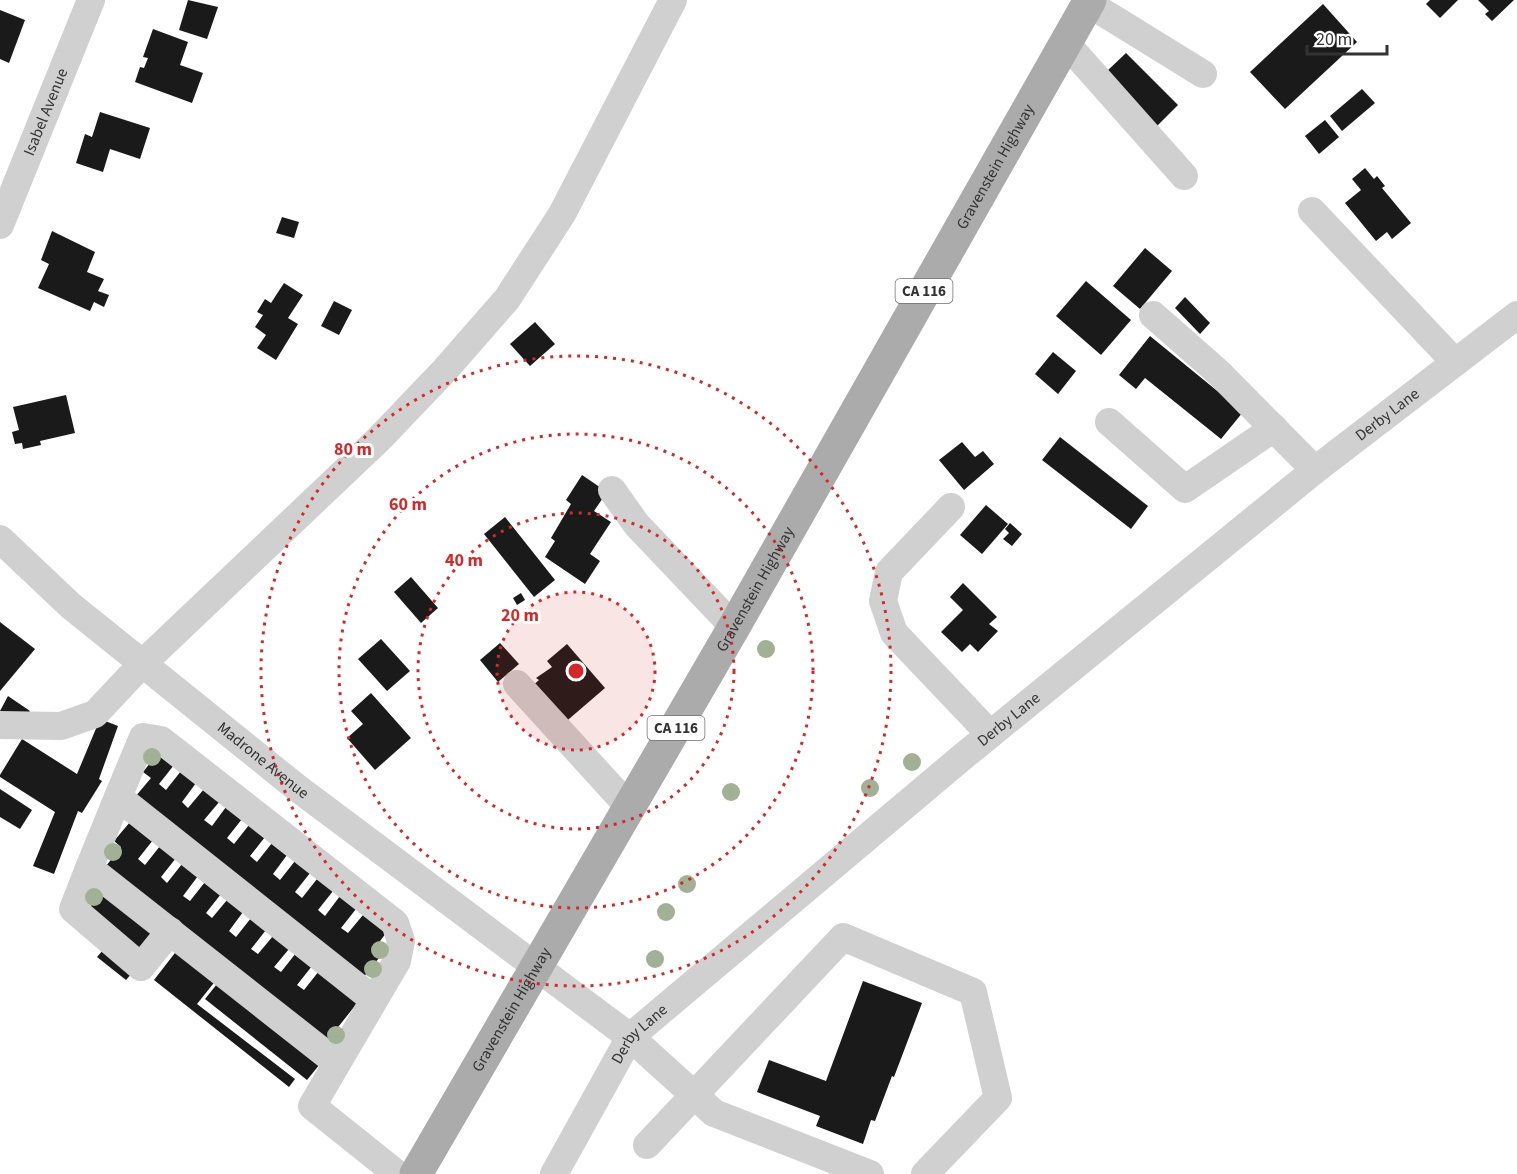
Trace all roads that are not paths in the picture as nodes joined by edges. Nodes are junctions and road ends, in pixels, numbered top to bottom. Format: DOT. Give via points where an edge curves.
graph roads {
  1 [pos="91,0"];
  2 [pos="673,0"];
  3 [pos="1089,2"];
  4 [pos="1065,42"];
  5 [pos="1203,74"];
  6 [pos="1184,176"];
  7 [pos="1312,211"];
  8 [pos="0,225"];
  9 [pos="1153,315"];
  10 [pos="1517,315"];
  11 [pos="1454,362"];
  12 [pos="1109,422"];
  13 [pos="1274,428"];
  14 [pos="1315,470"];
  15 [pos="612,490"];
  16 [pos="951,507"];
  17 [pos="0,539"];
  18 [pos="734,627"];
  19 [pos="143,663"];
  20 [pos="517,684"];
  21 [pos="0,724"];
  22 [pos="990,734"];
  23 [pos="296,787"];
  24 [pos="118,797"];
  25 [pos="630,808"];
  26 [pos="268,823"];
  27 [pos="89,868"];
  28 [pos="170,931"];
  29 [pos="539,966"];
  30 [pos="374,1000"];
  31 [pos="630,1037"];
  32 [pos="337,1063"];
  33 [pos="694,1096"];
  34 [pos="647,1145"];
  35 [pos="398,1174"];
  36 [pos="416,1174"];
  37 [pos="554,1174"];
  38 [pos="870,1174"];
  39 [pos="925,1174"];
  1 -- 8 [label="street, Isabel Avenue"];
  2 -- 19 [label="street" via="562,214 507,299 379,439"];
  3 -- 4 [label="main road, Gravenstein Highway / CA 116"];
  3 -- 5 [label="street"];
  4 -- 6 [label="street"];
  4 -- 18 [label="main road, Gravenstein Highway / CA 116"];
  7 -- 11 [label="street"];
  9 -- 13 [label="street"];
  10 -- 11 [label="street, Derby Lane"];
  11 -- 14 [label="street, Derby Lane"];
  12 -- 13 [label="street" via="1185,489"];
  13 -- 14 [label="street"];
  14 -- 22 [label="street, Derby Lane"];
  15 -- 18 [label="street" via="637,525"];
  16 -- 22 [label="street" via="889,572 883,601 894,633"];
  17 -- 19 [label="street, Madrone Avenue" via="71,606"];
  18 -- 25 [label="main road, Gravenstein Highway / CA 116"];
  19 -- 21 [label="street" via="95,714 61,726"];
  19 -- 23 [label="street, Madrone Avenue"];
  20 -- 25 [label="street"];
  22 -- 31 [label="street, Derby Lane"];
  23 -- 26 [label="street"];
  23 -- 29 [label="street, Madrone Avenue"];
  24 -- 26 [label="street" via="143,737 161,740"];
  24 -- 27 [label="street"];
  24 -- 30 [label="street"];
  25 -- 29 [label="main road, Gravenstein Highway / CA 116"];
  26 -- 30 [label="street" via="395,923 401,941 397,961"];
  27 -- 28 [label="street"];
  27 -- 28 [label="street" via="73,909 141,967"];
  28 -- 32 [label="street"];
  29 -- 31 [label="street, Madrone Avenue"];
  29 -- 36 [label="main road, Gravenstein Highway / CA 116"];
  30 -- 32 [label="street"];
  31 -- 33 [label="street, Madrone Avenue"];
  31 -- 37 [label="street, Derby Lane"];
  32 -- 35 [label="street" via="312,1106"];
  33 -- 34 [label="street"];
  33 -- 38 [label="street, Madrone Avenue" via="714,1113"];
  33 -- 39 [label="street" via="843,936 973,993 998,1098"];
}
